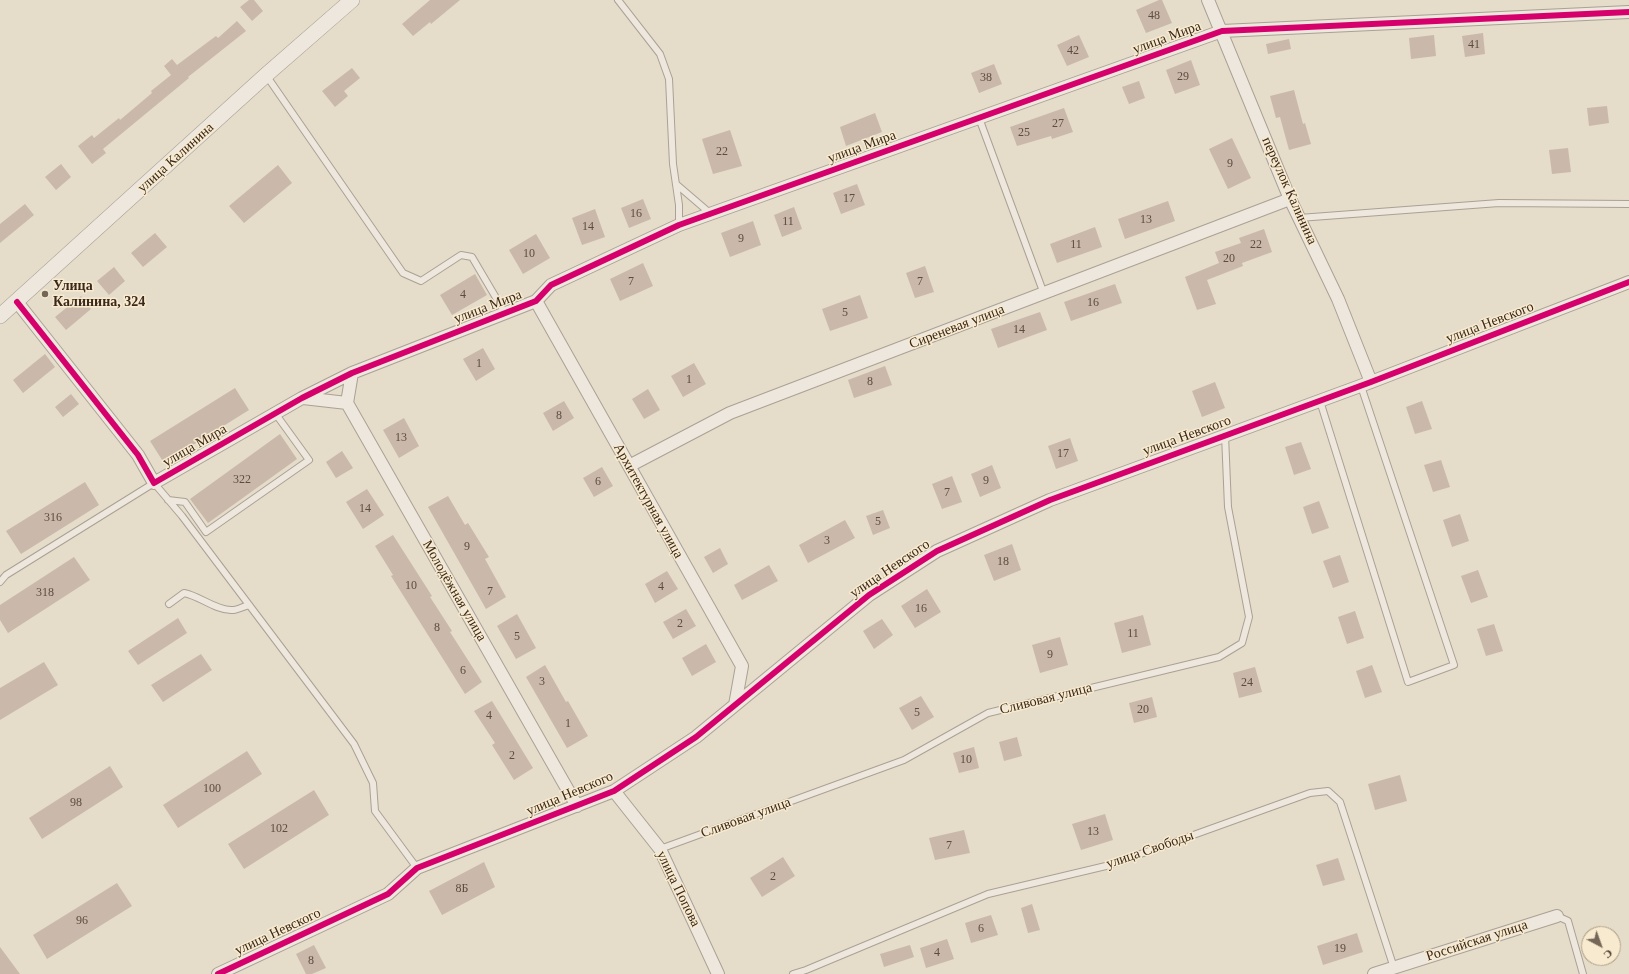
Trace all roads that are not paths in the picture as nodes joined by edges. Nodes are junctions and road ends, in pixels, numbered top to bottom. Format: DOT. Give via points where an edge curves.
graph roads {
  1 [pos="352,0"];
  2 [pos="618,0"];
  3 [pos="1208,0"];
  4 [pos="1629,12"];
  5 [pos="1222,31"];
  6 [pos="266,75"];
  7 [pos="979,118"];
  8 [pos="676,184"];
  9 [pos="1290,199"];
  10 [pos="1629,204"];
  11 [pos="711,214"];
  12 [pos="1299,218"];
  13 [pos="678,225"];
  14 [pos="1629,282"];
  15 [pos="1044,294"];
  16 [pos="536,301"];
  17 [pos="17,302"];
  18 [pos="505,313"];
  19 [pos="0,316"];
  20 [pos="352,373"];
  21 [pos="1366,384"];
  22 [pos="302,398"];
  23 [pos="1320,400"];
  24 [pos="347,403"];
  25 [pos="275,413"];
  26 [pos="1225,435"];
  27 [pos="629,466"];
  28 [pos="154,483"];
  29 [pos="168,500"];
  30 [pos="0,582"];
  31 [pos="169,604"];
  32 [pos="249,605"];
  33 [pos="735,705"];
  34 [pos="614,791"];
  35 [pos="577,806"];
  36 [pos="660,849"];
  37 [pos="417,868"];
  38 [pos="1558,916"];
  39 [pos="1394,968"];
  40 [pos="218,974"];
  41 [pos="718,974"];
  42 [pos="793,974"];
  43 [pos="1374,974"];
  44 [pos="1583,974"];
  1 -- 6 [label="street, улица Калинина"];
  2 -- 8 [label="lane" via="660,54 669,79 672,164"];
  3 -- 5 [label="street, переулок Калинина"];
  4 -- 5 [label="street, улица Мира"];
  5 -- 7 [label="street, улица Мира"];
  5 -- 9 [label="street, переулок Калинина"];
  6 -- 17 [label="street, улица Калинина"];
  6 -- 18 [label="lane" via="403,273 421,281 461,255 472,257"];
  7 -- 11 [label="street, улица Мира"];
  7 -- 15 [label="lane"];
  8 -- 11 [label="lane"];
  8 -- 13 [label="lane" via="680,204"];
  9 -- 12 [label="street, переулок Калинина"];
  9 -- 15 [label="street, Сиреневая улица"];
  10 -- 12 [label="lane" via="1499,203"];
  11 -- 13 [label="street, улица Мира"];
  12 -- 21 [label="street, переулок Калинина" via="1338,300"];
  13 -- 16 [label="street, улица Мира" via="551,285"];
  14 -- 21 [label="street, улица Невского"];
  15 -- 27 [label="street, Сиреневая улица" via="730,414"];
  16 -- 18 [label="street, улица Мира"];
  16 -- 27 [label="street, Архитектурная улица"];
  17 -- 19 [label="street, улица Калинина"];
  17 -- 28 [label="street" via="138,455"];
  18 -- 20 [label="street, улица Мира"];
  20 -- 22 [label="street, улица Мира"];
  20 -- 24 [label="street"];
  21 -- 23 [label="street, улица Невского"];
  21 -- 23 [label="lane" via="1454,665 1408,682"];
  22 -- 24 [label="street"];
  22 -- 25 [label="street, улица Мира"];
  23 -- 26 [label="street, улица Невского"];
  24 -- 35 [label="street, Молодёжная улица"];
  25 -- 28 [label="street, улица Мира"];
  25 -- 29 [label="lane" via="309,460 206,532 185,502"];
  26 -- 33 [label="street, улица Невского" via="1050,500 936,551 869,595"];
  26 -- 36 [label="lane, Сливовая улица" via="1228,507 1249,616 1242,643 1219,657 988,713 904,760"];
  27 -- 33 [label="street, Архитектурная улица" via="742,666"];
  28 -- 29 [label="lane"];
  28 -- 30 [label="lane" via="6,575"];
  29 -- 32 [label="lane"];
  31 -- 32 [label="lane" via="184,592 221,608 232,610"];
  32 -- 37 [label="lane" via="354,744 373,783 374,810"];
  33 -- 34 [label="street, улица Невского" via="696,737"];
  34 -- 35 [label="street, улица Невского"];
  34 -- 36 [label="street, улица Попова"];
  35 -- 37 [label="street, улица Невского"];
  36 -- 41 [label="street, улица Попова"];
  37 -- 40 [label="street, улица Невского" via="388,894"];
  38 -- 39 [label="street, Российская улица"];
  38 -- 44 [label="lane" via="1568,921"];
  39 -- 42 [label="lane, улица Свободы" via="1340,802 1328,791 1310,793 1110,865 988,894"];
  39 -- 43 [label="street, Российская улица"];
}
